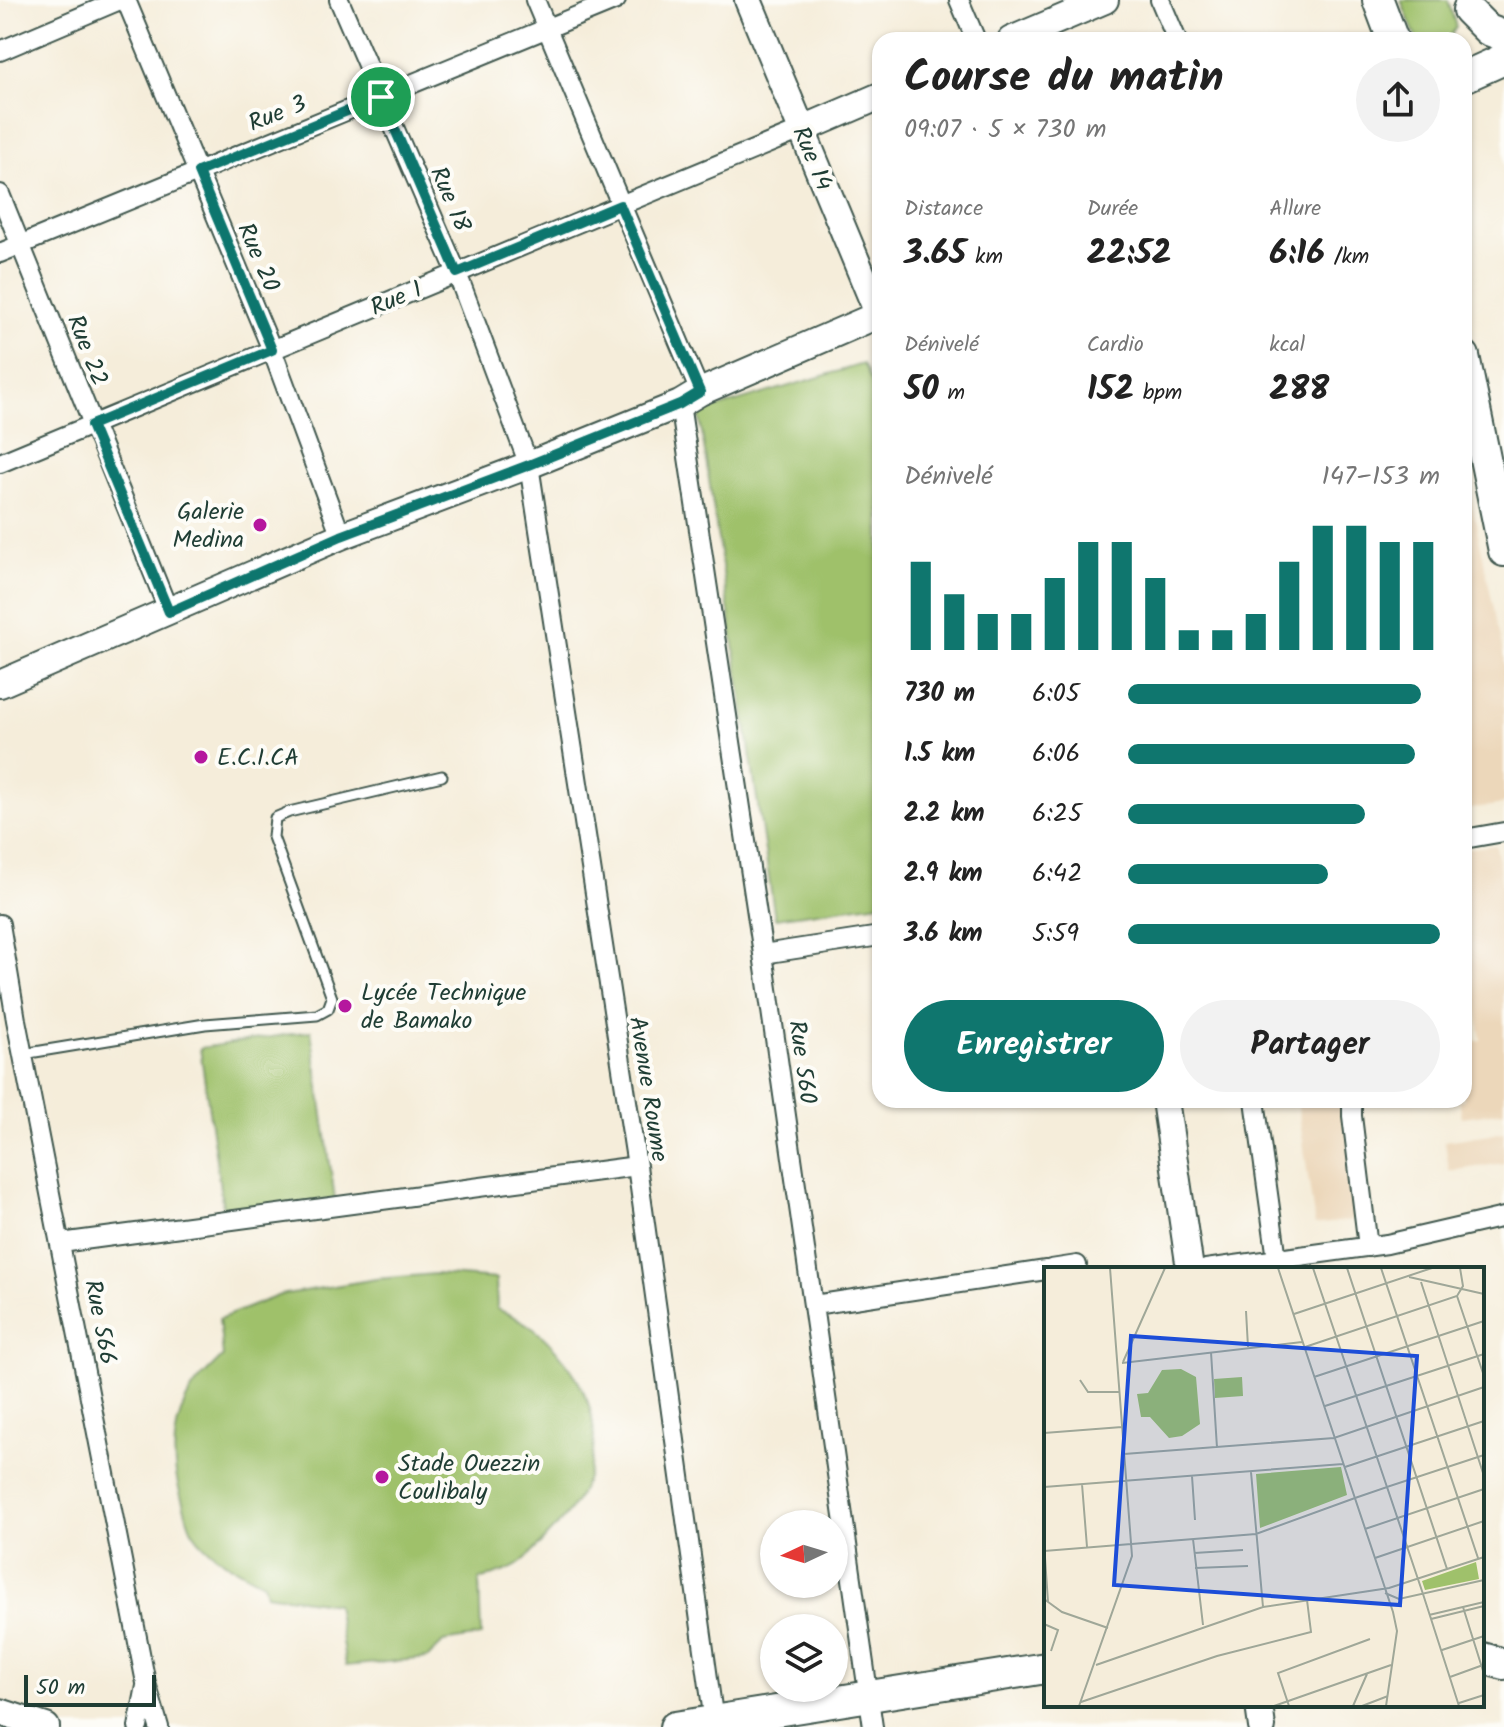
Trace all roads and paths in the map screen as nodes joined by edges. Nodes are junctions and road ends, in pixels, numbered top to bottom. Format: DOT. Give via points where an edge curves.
graph roads {
  1 [pos="123,0"];
  2 [pos="339,0"];
  3 [pos="535,0"];
  4 [pos="616,0"];
  5 [pos="748,0"];
  6 [pos="959,0"];
  7 [pos="1105,0"];
  8 [pos="1160,0"];
  9 [pos="1378,0"];
  10 [pos="1467,5"];
  11 [pos="547,28"];
  12 [pos="973,32"];
  13 [pos="1030,32"];
  14 [pos="1174,32"];
  15 [pos="1390,32"];
  16 [pos="1464,32"];
  17 [pos="1504,36"];
  18 [pos="0,51"];
  19 [pos="1504,59"];
  20 [pos="1472,73"];
  21 [pos="381,97"];
  22 [pos="872,99"];
  23 [pos="801,130"];
  24 [pos="198,172"];
  25 [pos="0,194"];
  26 [pos="620,205"];
  27 [pos="21,245"];
  28 [pos="0,253"];
  29 [pos="457,273"];
  30 [pos="872,297"];
  31 [pos="872,319"];
  32 [pos="272,350"];
  33 [pos="1472,395"];
  34 [pos="690,398"];
  35 [pos="91,425"];
  36 [pos="0,463"];
  37 [pos="529,465"];
  38 [pos="341,536"];
  39 [pos="1504,551"];
  40 [pos="169,612"];
  41 [pos="0,684"];
  42 [pos="442,776"];
  43 [pos="1504,832"];
  44 [pos="1472,838"];
  45 [pos="0,924"];
  46 [pos="872,937"];
  47 [pos="763,954"];
  48 [pos="8,1021"];
  49 [pos="23,1054"];
  50 [pos="1166,1108"];
  51 [pos="1256,1108"];
  52 [pos="1352,1108"];
  53 [pos="637,1166"];
  54 [pos="1504,1217"];
  55 [pos="61,1243"];
  56 [pos="1368,1247"];
  57 [pos="1277,1259"];
  58 [pos="1077,1265"];
  59 [pos="1062,1267"];
  60 [pos="1190,1267"];
  61 [pos="1220,1267"];
  62 [pos="1044,1270"];
  63 [pos="814,1305"];
  64 [pos="1484,1659"];
  65 [pos="1504,1664"];
  66 [pos="1044,1668"];
  67 [pos="146,1683"];
  68 [pos="868,1696"];
  69 [pos="1259,1707"];
  70 [pos="0,1712"];
  71 [pos="714,1722"];
  72 [pos="46,1727"];
  73 [pos="138,1727"];
  74 [pos="159,1727"];
  75 [pos="675,1727"];
  76 [pos="873,1727"];
  77 [pos="1262,1727"];
  1 -- 18 [label="street"];
  1 -- 24 [label="street, Rue 20"];
  2 -- 21 [label="street, Rue 18"];
  3 -- 11 [label="street, Rue 560"];
  4 -- 11 [label="street, Rue 3"];
  5 -- 23 [label="main road, Rue 14"];
  6 -- 12 [label="street"];
  7 -- 13 [label="main road"];
  8 -- 14 [label="street"];
  9 -- 15 [label="main road"];
  10 -- 16 [label="main road"];
  10 -- 17 [label="main road" via="1488,30"];
  11 -- 21 [label="street, Rue 3"];
  11 -- 26 [label="street, Rue 560"];
  19 -- 20 [label="main road"];
  21 -- 24 [label="street, Rue 3"];
  21 -- 29 [label="street, Rue 18"];
  22 -- 23 [label="main road, Rue 1"];
  23 -- 26 [label="street, Rue 1"];
  23 -- 30 [label="main road, Rue 14"];
  24 -- 27 [label="street, Rue 3"];
  24 -- 32 [label="street, Rue 20"];
  25 -- 27 [label="street, Rue 22"];
  26 -- 29 [label="street, Rue 1"];
  26 -- 34 [label="street, Rue 560"];
  27 -- 28 [label="street, Rue 3"];
  27 -- 35 [label="street, Rue 22"];
  29 -- 32 [label="street, Rue 1"];
  29 -- 37 [label="street, Rue 18"];
  31 -- 34 [label="main road"];
  32 -- 35 [label="street, Rue 1"];
  32 -- 38 [label="street, Rue 20"];
  33 -- 39 [label="main road"];
  34 -- 37 [label="main road"];
  34 -- 47 [label="street, Rue 560"];
  35 -- 36 [label="street, Rue 1"];
  35 -- 40 [label="street, Rue 22"];
  37 -- 38 [label="main road"];
  37 -- 53 [label="street, Avenue Roume"];
  38 -- 40 [label="main road"];
  40 -- 41 [label="main road"];
  42 -- 49 [label="lane" via="275,818 273,837 332,998 328,1009 317,1015 205,1024"];
  43 -- 44 [label="street"];
  45 -- 48 [label="street, Rue 566"];
  46 -- 47 [label="street"];
  47 -- 63 [label="street, Rue 560"];
  48 -- 49 [label="street, Rue 566"];
  49 -- 55 [label="street, Rue 566"];
  50 -- 60 [label="main road"];
  51 -- 57 [label="street"];
  52 -- 56 [label="street"];
  53 -- 55 [label="street"];
  53 -- 71 [label="street, Avenue Roume"];
  54 -- 56 [label="street"];
  55 -- 67 [label="street, Rue 566"];
  56 -- 57 [label="street"];
  57 -- 61 [label="street"];
  58 -- 59 [label="street"];
  62 -- 63 [label="street"];
  63 -- 68 [label="street, Rue 560"];
  64 -- 65 [label="main road"];
  66 -- 68 [label="main road"];
  67 -- 73 [label="street"];
  67 -- 74 [label="street, Rue 566"];
  68 -- 71 [label="main road"];
  68 -- 76 [label="street, Rue 560"];
  69 -- 77 [label="main road"];
  70 -- 72 [label="main road"];
  71 -- 75 [label="main road"];
}
